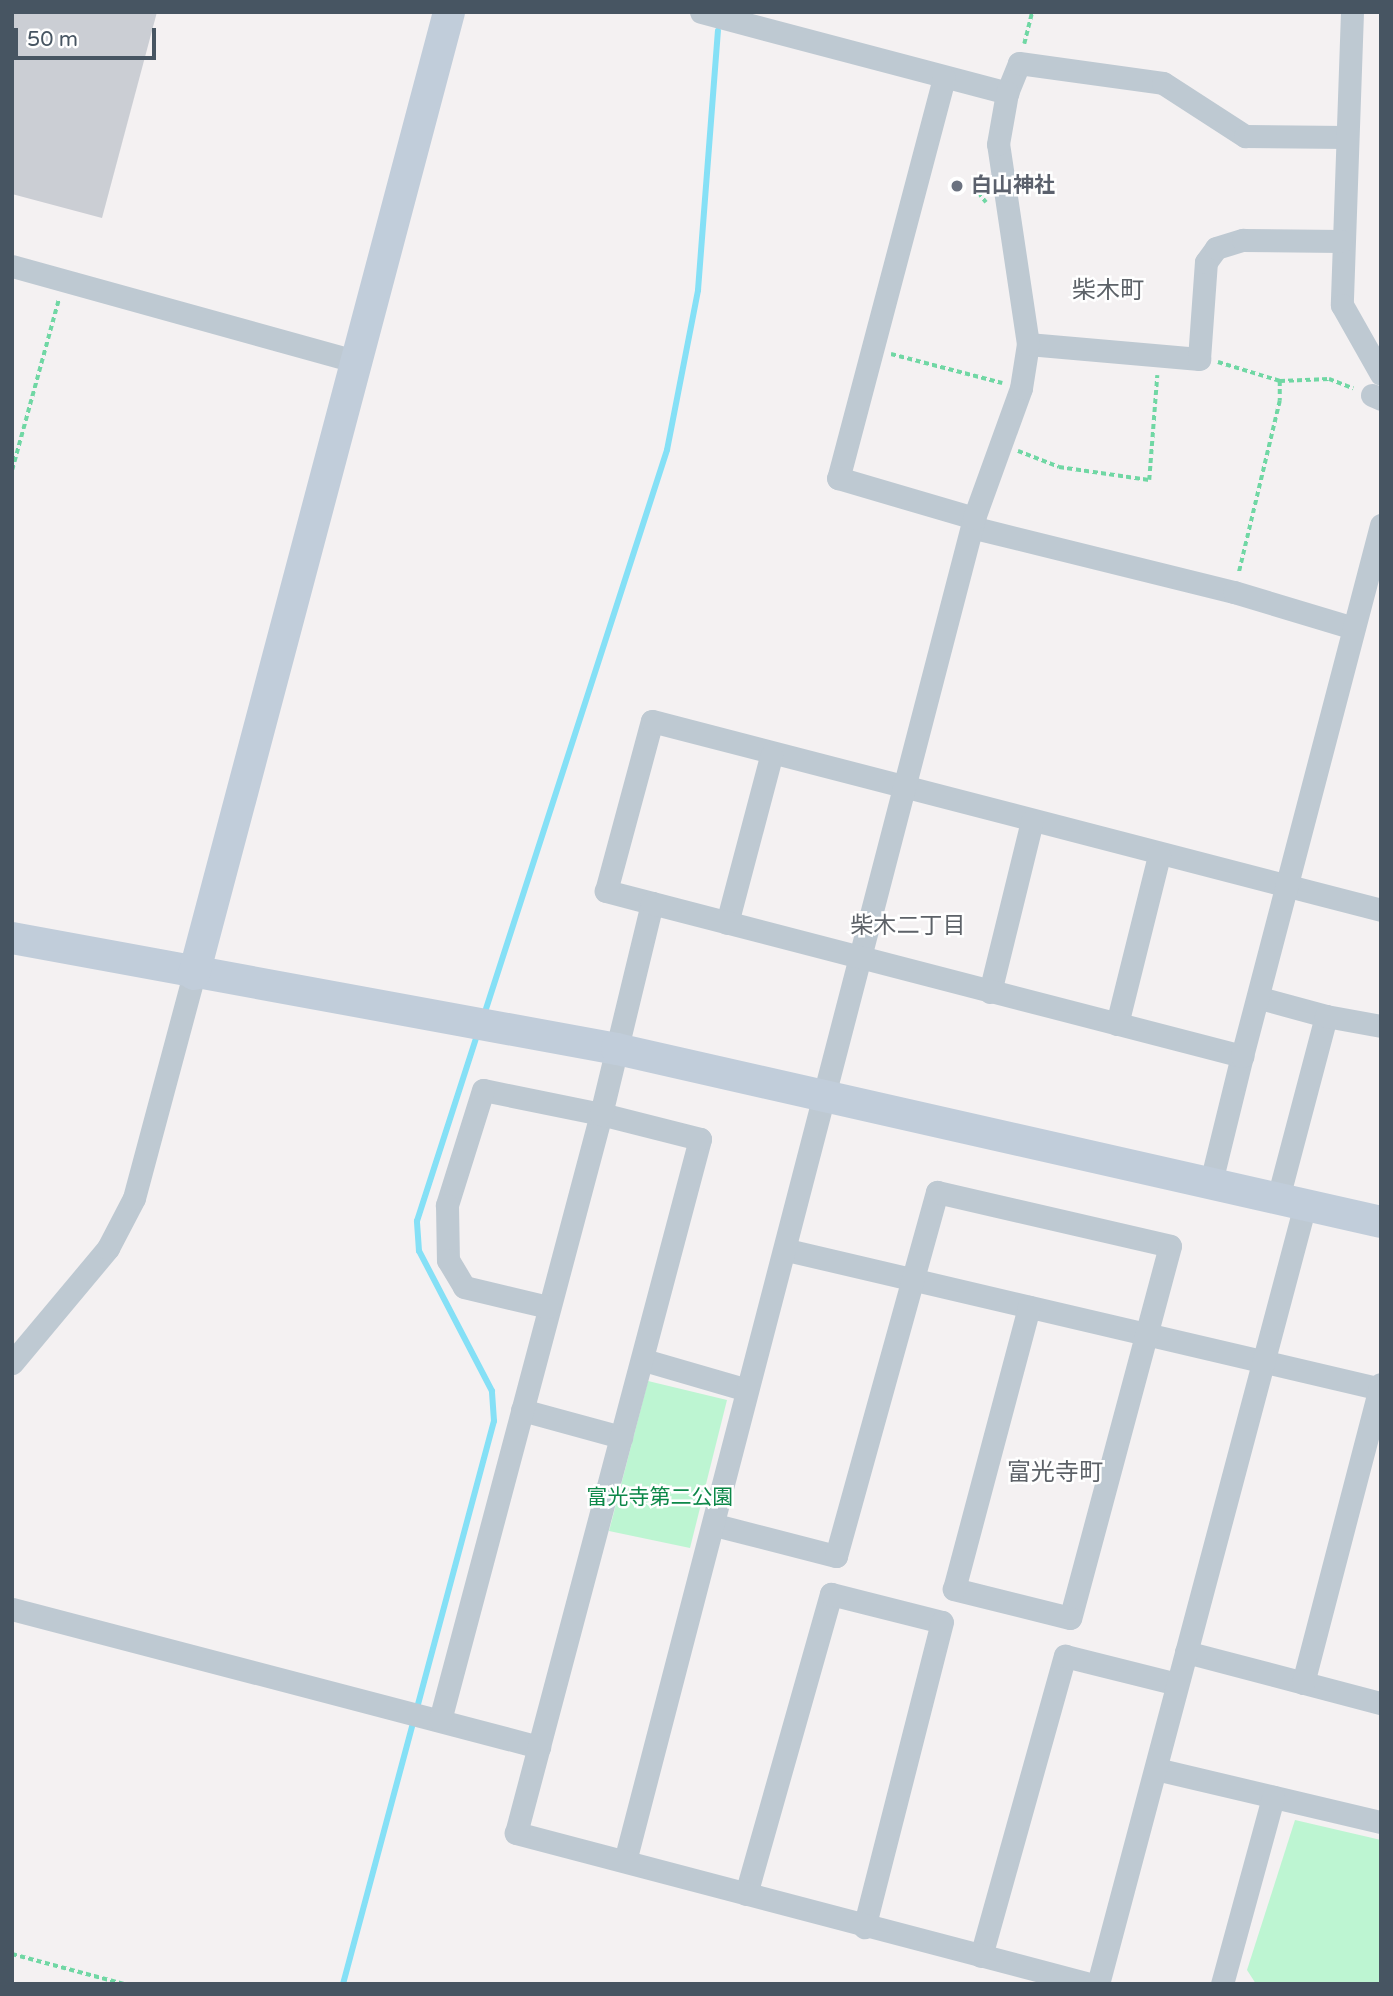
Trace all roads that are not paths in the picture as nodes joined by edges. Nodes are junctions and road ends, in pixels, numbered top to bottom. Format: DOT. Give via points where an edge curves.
graph roads {
  1 [pos="449,12"];
  2 [pos="701,12"];
  3 [pos="1352,12"];
  4 [pos="944,78"];
  5 [pos="1007,93"];
  6 [pos="1346,137"];
  7 [pos="1341,242"];
  8 [pos="12,266"];
  9 [pos="1028,344"];
  10 [pos="355,361"];
  11 [pos="1381,374"];
  12 [pos="975,523"];
  13 [pos="1381,524"];
  14 [pos="1353,628"];
  15 [pos="771,756"];
  16 [pos="905,785"];
  17 [pos="1032,821"];
  18 [pos="1159,855"];
  19 [pos="1286,884"];
  20 [pos="652,903"];
  21 [pos="1381,910"];
  22 [pos="727,923"];
  23 [pos="12,939"];
  24 [pos="860,959"];
  25 [pos="194,974"];
  26 [pos="990,992"];
  27 [pos="1260,998"];
  28 [pos="1326,1016"];
  29 [pos="1116,1024"];
  30 [pos="1381,1026"];
  31 [pos="617,1049"];
  32 [pos="1241,1056"];
  33 [pos="824,1095"];
  34 [pos="601,1114"];
  35 [pos="1211,1182"];
  36 [pos="1291,1201"];
  37 [pos="1381,1222"];
  38 [pos="787,1250"];
  39 [pos="911,1279"];
  40 [pos="548,1307"];
  41 [pos="1029,1307"];
  42 [pos="1146,1335"];
  43 [pos="644,1360"];
  44 [pos="1266,1360"];
  45 [pos="12,1363"];
  46 [pos="1380,1387"];
  47 [pos="747,1390"];
  48 [pos="522,1410"];
  49 [pos="621,1437"];
  50 [pos="715,1525"];
  51 [pos="12,1609"];
  52 [pos="1186,1652"];
  53 [pos="1303,1683"];
  54 [pos="1177,1684"];
  55 [pos="1381,1703"];
  56 [pos="436,1719"];
  57 [pos="539,1747"];
  58 [pos="1156,1769"];
  59 [pos="1273,1797"];
  60 [pos="1381,1822"];
  61 [pos="625,1861"];
  62 [pos="746,1894"];
  63 [pos="863,1927"];
  64 [pos="981,1956"];
  65 [pos="1090,1984"];
  66 [pos="1098,1984"];
  67 [pos="1222,1984"];
  1 -- 10 [label="street"];
  2 -- 4 [label="street"];
  3 -- 6 [label="street"];
  4 -- 5 [label="street"];
  4 -- 12 [label="street" via="838,478"];
  5 -- 6 [label="street" via="1019,63 1163,83 1245,136"];
  5 -- 9 [label="street" via="998,144"];
  6 -- 7 [label="street"];
  7 -- 9 [label="street" via="1243,240 1216,248 1206,262 1199,359"];
  7 -- 11 [label="street" via="1342,305"];
  8 -- 10 [label="street"];
  9 -- 12 [label="street" via="1021,388"];
  10 -- 25 [label="street"];
  12 -- 14 [label="street"];
  12 -- 16 [label="street"];
  13 -- 14 [label="street"];
  14 -- 19 [label="street"];
  15 -- 16 [label="street"];
  15 -- 20 [label="street" via="652,721 606,891"];
  15 -- 22 [label="street"];
  16 -- 17 [label="street"];
  16 -- 24 [label="street"];
  17 -- 18 [label="street"];
  17 -- 26 [label="street"];
  18 -- 19 [label="street"];
  18 -- 29 [label="street"];
  19 -- 21 [label="street"];
  19 -- 27 [label="street"];
  20 -- 22 [label="street"];
  20 -- 31 [label="street"];
  22 -- 24 [label="street"];
  23 -- 25 [label="street"];
  24 -- 26 [label="street"];
  24 -- 33 [label="street"];
  25 -- 31 [label="street"];
  25 -- 45 [label="street" via="134,1198 108,1248"];
  26 -- 29 [label="street"];
  27 -- 28 [label="street"];
  27 -- 32 [label="street"];
  28 -- 30 [label="street"];
  28 -- 36 [label="street"];
  29 -- 32 [label="street"];
  31 -- 33 [label="street"];
  31 -- 34 [label="street"];
  32 -- 35 [label="street"];
  33 -- 35 [label="street"];
  33 -- 38 [label="street"];
  34 -- 40 [label="street"];
  34 -- 40 [label="street" via="483,1090 447,1205 448,1261 464,1287"];
  34 -- 43 [label="street" via="700,1139"];
  35 -- 36 [label="street"];
  36 -- 37 [label="street"];
  36 -- 44 [label="street"];
  38 -- 39 [label="street"];
  38 -- 47 [label="street"];
  39 -- 41 [label="street"];
  39 -- 42 [label="street" via="937,1192 1170,1245"];
  39 -- 50 [label="street" via="836,1556"];
  40 -- 48 [label="street"];
  41 -- 42 [label="street"];
  41 -- 42 [label="street" via="954,1589 1070,1618"];
  42 -- 44 [label="street"];
  43 -- 47 [label="street"];
  43 -- 49 [label="street"];
  44 -- 46 [label="street"];
  44 -- 52 [label="street"];
  46 -- 53 [label="street"];
  47 -- 50 [label="street"];
  48 -- 49 [label="street"];
  48 -- 56 [label="street"];
  49 -- 57 [label="street"];
  50 -- 61 [label="street"];
  51 -- 56 [label="street"];
  52 -- 53 [label="street"];
  52 -- 54 [label="street"];
  53 -- 55 [label="street"];
  54 -- 58 [label="street"];
  54 -- 64 [label="street" via="1065,1656"];
  56 -- 57 [label="street"];
  57 -- 61 [label="street" via="516,1833"];
  58 -- 59 [label="street"];
  58 -- 66 [label="street"];
  59 -- 60 [label="street"];
  59 -- 67 [label="street"];
  61 -- 62 [label="street"];
  62 -- 63 [label="street"];
  62 -- 63 [label="street" via="831,1594 942,1622"];
  63 -- 64 [label="street"];
  64 -- 65 [label="street"];
}
